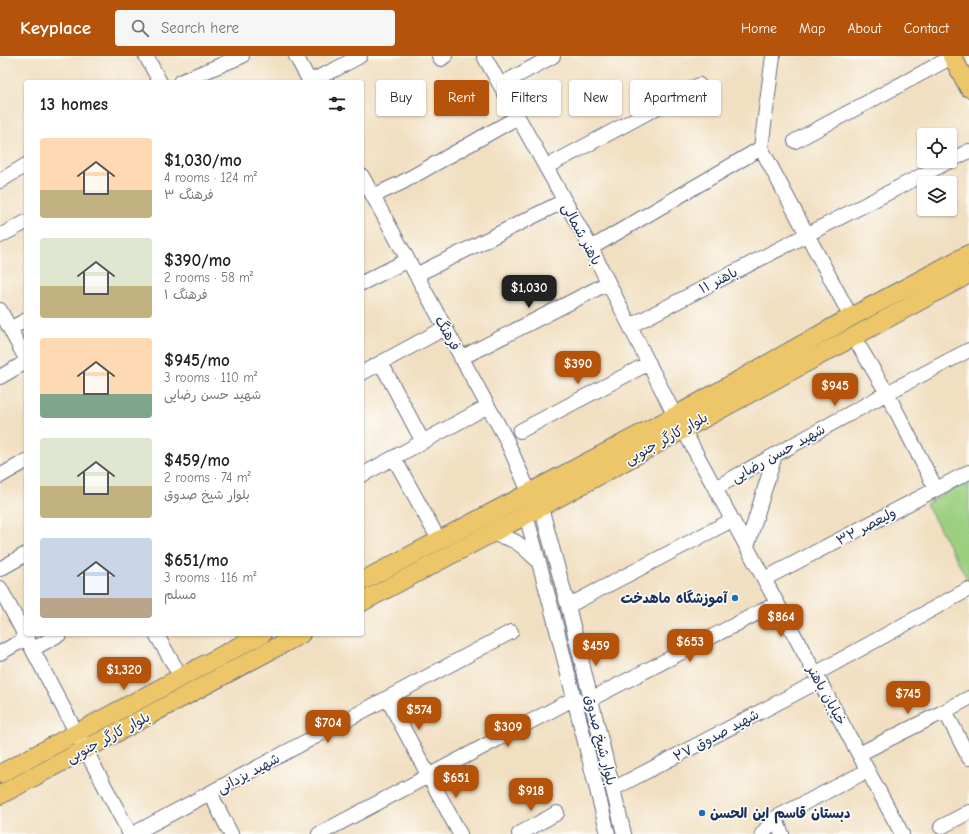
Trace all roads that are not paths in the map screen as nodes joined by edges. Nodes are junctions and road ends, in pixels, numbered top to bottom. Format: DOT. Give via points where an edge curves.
graph roads {
  1 [pos="146,56"];
  2 [pos="242,56"];
  3 [pos="296,56"];
  4 [pos="360,56"];
  5 [pos="439,56"];
  6 [pos="445,56"];
  7 [pos="484,56"];
  8 [pos="554,56"];
  9 [pos="773,56"];
  10 [pos="952,56"];
  11 [pos="159,80"];
  12 [pos="185,80"];
  13 [pos="309,80"];
  14 [pos="312,80"];
  15 [pos="497,80"];
  16 [pos="509,80"];
  17 [pos="969,88"];
  18 [pos="642,116"];
  19 [pos="518,117"];
  20 [pos="795,141"];
  21 [pos="761,148"];
  22 [pos="969,151"];
  23 [pos="24,167"];
  24 [pos="546,168"];
  25 [pos="0,181"];
  26 [pos="366,186"];
  27 [pos="564,201"];
  28 [pos="24,223"];
  29 [pos="807,235"];
  30 [pos="0,236"];
  31 [pos="591,248"];
  32 [pos="969,254"];
  33 [pos="408,260"];
  34 [pos="969,274"];
  35 [pos="416,275"];
  36 [pos="364,282"];
  37 [pos="608,282"];
  38 [pos="0,310"];
  39 [pos="852,317"];
  40 [pos="24,321"];
  41 [pos="630,326"];
  42 [pos="445,328"];
  43 [pos="10,329"];
  44 [pos="853,336"];
  45 [pos="969,350"];
  46 [pos="24,355"];
  47 [pos="461,358"];
  48 [pos="24,363"];
  49 [pos="381,363"];
  50 [pos="649,363"];
  51 [pos="364,372"];
  52 [pos="0,377"];
  53 [pos="887,393"];
  54 [pos="488,406"];
  55 [pos="701,410"];
  56 [pos="679,422"];
  57 [pos="520,430"];
  58 [pos="422,442"];
  59 [pos="775,455"];
  60 [pos="394,458"];
  61 [pos="24,462"];
  62 [pos="969,472"];
  63 [pos="364,474"];
  64 [pos="0,476"];
  65 [pos="715,488"];
  66 [pos="936,489"];
  67 [pos="528,492"];
  68 [pos="533,511"];
  69 [pos="732,520"];
  70 [pos="490,534"];
  71 [pos="439,540"];
  72 [pos="746,546"];
  73 [pos="24,555"];
  74 [pos="538,561"];
  75 [pos="0,569"];
  76 [pos="364,579"];
  77 [pos="764,579"];
  78 [pos="0,588"];
  79 [pos="967,590"];
  80 [pos="364,601"];
  81 [pos="777,604"];
  82 [pos="568,606"];
  83 [pos="511,632"];
  84 [pos="24,633"];
  85 [pos="26,636"];
  86 [pos="54,636"];
  87 [pos="157,636"];
  88 [pos="258,636"];
  89 [pos="298,636"];
  90 [pos="30,644"];
  91 [pos="0,653"];
  92 [pos="181,677"];
  93 [pos="817,677"];
  94 [pos="387,698"];
  95 [pos="574,698"];
  96 [pos="969,698"];
  97 [pos="591,699"];
  98 [pos="945,711"];
  99 [pos="75,733"];
  100 [pos="84,750"];
  101 [pos="968,753"];
  102 [pos="859,754"];
  103 [pos="867,771"];
  104 [pos="0,774"];
  105 [pos="429,776"];
  106 [pos="613,789"];
  107 [pos="210,793"];
  108 [pos="0,795"];
  109 [pos="969,812"];
  110 [pos="557,813"];
  111 [pos="775,818"];
  112 [pos="941,827"];
  113 [pos="130,834"];
  114 [pos="133,834"];
  115 [pos="231,834"];
  116 [pos="319,834"];
  117 [pos="460,834"];
  118 [pos="519,834"];
  119 [pos="608,834"];
  120 [pos="624,834"];
  121 [pos="762,834"];
  122 [pos="782,834"];
  123 [pos="902,834"];
  1 -- 11 [label="street"];
  2 -- 12 [label="street"];
  3 -- 13 [label="street"];
  4 -- 14 [label="street"];
  5 -- 6 [label="street" via="441,59"];
  7 -- 15 [label="street, باهنر شمالی"];
  8 -- 16 [label="street"];
  9 -- 21 [label="street"];
  10 -- 17 [label="main road"];
  10 -- 20 [label="street"];
  18 -- 24 [label="street"];
  19 -- 24 [label="street, باهنر شمالی"];
  19 -- 26 [label="street" via="400,183"];
  21 -- 29 [label="street"];
  21 -- 31 [label="street"];
  22 -- 29 [label="street, باهنر ۱۱"];
  23 -- 25 [label="street"];
  24 -- 27 [label="street, باهنر شمالی"];
  26 -- 33 [label="street, فرهنگ"];
  27 -- 31 [label="street, باهنر شمالی"];
  27 -- 35 [label="street"];
  28 -- 30 [label="street"];
  29 -- 39 [label="street"];
  29 -- 41 [label="street, باهنر ۱۱"];
  31 -- 37 [label="street, باهنر شمالی"];
  32 -- 39 [label="main road, بلوار کارگر جنوبی"];
  33 -- 35 [label="street, فرهنگ"];
  33 -- 36 [label="street"];
  34 -- 44 [label="main road, بلوار کارگر جنوبی"];
  35 -- 42 [label="street, فرهنگ"];
  37 -- 41 [label="street, باهنر شمالی"];
  37 -- 47 [label="street"];
  38 -- 43 [label="street"];
  39 -- 55 [label="main road, بلوار کارگر جنوبی"];
  40 -- 43 [label="street"];
  41 -- 50 [label="street, باهنر شمالی"];
  42 -- 47 [label="street, فرهنگ"];
  42 -- 49 [label="street"];
  43 -- 46 [label="street"];
  44 -- 53 [label="street"];
  44 -- 55 [label="main road, بلوار کارگر جنوبی"];
  45 -- 53 [label="street, شهید حسن رضایی"];
  47 -- 54 [label="street, فرهنگ"];
  48 -- 52 [label="street"];
  49 -- 51 [label="street"];
  49 -- 58 [label="street"];
  50 -- 56 [label="street, باهنر شمالی"];
  50 -- 57 [label="street"];
  53 -- 59 [label="street, شهید حسن رضایی"];
  53 -- 66 [label="street"];
  54 -- 58 [label="street"];
  54 -- 67 [label="street, فرهنگ" via="506,439"];
  55 -- 56 [label="main road, بلوار کارگر جنوبی"];
  56 -- 65 [label="street, خیابان باهنر"];
  56 -- 67 [label="main road, بلوار کارگر جنوبی"];
  56 -- 68 [label="main road, بلوار کارگر جنوبی"];
  58 -- 60 [label="street"];
  59 -- 65 [label="street, شهید حسن رضایی"];
  59 -- 72 [label="street"];
  60 -- 63 [label="street"];
  60 -- 71 [label="street"];
  61 -- 64 [label="street"];
  62 -- 66 [label="street, ولیعصر ۳۲"];
  65 -- 69 [label="street, خیابان باهنر"];
  66 -- 77 [label="street, ولیعصر ۳۲"];
  67 -- 68 [label="main road"];
  67 -- 71 [label="main road, بلوار کارگر جنوبی"];
  68 -- 70 [label="main road, بلوار کارگر جنوبی"];
  68 -- 74 [label="street, بلوار شیخ صدوق"];
  68 -- 82 [label="street, بلوار شیخ صدوق"];
  69 -- 72 [label="street, خیابان باهنر"];
  69 -- 82 [label="street"];
  70 -- 74 [label="street" via="515,540"];
  70 -- 80 [label="main road, بلوار کارگر جنوبی"];
  71 -- 76 [label="main road, بلوار کارگر جنوبی"];
  72 -- 77 [label="street, خیابان باهنر"];
  73 -- 75 [label="street"];
  74 -- 95 [label="street, بلوار شیخ صدوق"];
  77 -- 81 [label="street, خیابان باهنر"];
  78 -- 84 [label="street"];
  79 -- 93 [label="street, شهید صدوق ۲۷"];
  81 -- 93 [label="street, خیابان باهنر"];
  81 -- 97 [label="street"];
  82 -- 97 [label="street, بلوار شیخ صدوق"];
  83 -- 94 [label="street, شهید یزدانی"];
  85 -- 90 [label="street"];
  86 -- 90 [label="street"];
  87 -- 92 [label="street"];
  88 -- 92 [label="main road, بلوار کارگر جنوبی"];
  89 -- 100 [label="main road, بلوار کارگر جنوبی"];
  90 -- 91 [label="street"];
  90 -- 99 [label="street"];
  92 -- 99 [label="main road, بلوار کارگر جنوبی"];
  93 -- 102 [label="street, خیابان باهنر"];
  93 -- 106 [label="street, شهید صدوق ۲۷"];
  94 -- 105 [label="street"];
  94 -- 107 [label="street, شهید یزدانی"];
  95 -- 105 [label="street"];
  95 -- 119 [label="street, بلوار شیخ صدوق"];
  96 -- 98 [label="street"];
  97 -- 106 [label="street, بلوار شیخ صدوق"];
  98 -- 101 [label="street"];
  98 -- 102 [label="street"];
  99 -- 100 [label="street"];
  99 -- 104 [label="main road, بلوار کارگر جنوبی"];
  100 -- 108 [label="main road, بلوار کارگر جنوبی"];
  100 -- 113 [label="street"];
  102 -- 103 [label="street, خیابان باهنر"];
  103 -- 111 [label="street"];
  103 -- 123 [label="street, خیابان باهنر"];
  105 -- 116 [label="street"];
  105 -- 117 [label="street"];
  106 -- 120 [label="street, بلوار شیخ صدوق"];
  107 -- 114 [label="street, شهید یزدانی"];
  107 -- 115 [label="street"];
  109 -- 112 [label="street"];
  110 -- 118 [label="street"];
  111 -- 121 [label="street"];
  111 -- 122 [label="street"];
}
